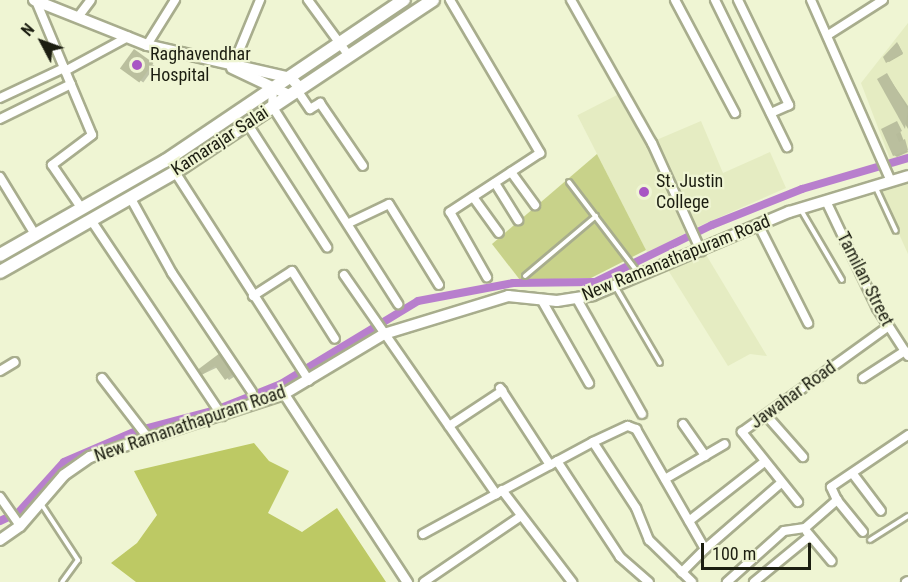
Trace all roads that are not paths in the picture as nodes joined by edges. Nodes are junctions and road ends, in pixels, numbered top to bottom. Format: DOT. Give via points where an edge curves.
graph roads {
  1 [pos="35,0"];
  2 [pos="92,0"];
  3 [pos="175,0"];
  4 [pos="260,0"];
  5 [pos="308,0"];
  6 [pos="404,0"];
  7 [pos="433,0"];
  8 [pos="450,0"];
  9 [pos="572,0"];
  10 [pos="675,0"];
  11 [pos="715,0"];
  12 [pos="738,0"];
  13 [pos="811,0"];
  14 [pos="883,0"];
  15 [pos="78,17"];
  16 [pos="828,35"];
  17 [pos="128,37"];
  18 [pos="340,43"];
  19 [pos="147,45"];
  20 [pos="349,56"];
  21 [pos="232,68"];
  22 [pos="64,70"];
  23 [pos="291,78"];
  24 [pos="71,84"];
  25 [pos="273,89"];
  26 [pos="295,91"];
  27 [pos="0,98"];
  28 [pos="272,106"];
  29 [pos="735,113"];
  30 [pos="771,113"];
  31 [pos="0,119"];
  32 [pos="247,123"];
  33 [pos="787,147"];
  34 [pos="363,166"];
  35 [pos="175,172"];
  36 [pos="511,172"];
  37 [pos="908,176"];
  38 [pos="0,177"];
  39 [pos="891,181"];
  40 [pos="568,182"];
  41 [pos="495,183"];
  42 [pos="875,187"];
  43 [pos="130,197"];
  44 [pos="473,197"];
  45 [pos="826,201"];
  46 [pos="535,205"];
  47 [pos="82,209"];
  48 [pos="801,209"];
  49 [pos="596,216"];
  50 [pos="91,220"];
  51 [pos="518,220"];
  52 [pos="349,223"];
  53 [pos="759,226"];
  54 [pos="896,231"];
  55 [pos="499,233"];
  56 [pos="36,236"];
  57 [pos="698,246"];
  58 [pos="327,247"];
  59 [pos="0,255"];
  60 [pos="637,271"];
  61 [pos="0,272"];
  62 [pos="344,275"];
  63 [pos="525,276"];
  64 [pos="487,277"];
  65 [pos="842,280"];
  66 [pos="439,285"];
  67 [pos="614,286"];
  68 [pos="253,296"];
  69 [pos="541,299"];
  70 [pos="577,300"];
  71 [pos="399,304"];
  72 [pos="808,323"];
  73 [pos="889,326"];
  74 [pos="380,327"];
  75 [pos="335,339"];
  76 [pos="906,353"];
  77 [pos="15,362"];
  78 [pos="660,363"];
  79 [pos="0,371"];
  80 [pos="307,374"];
  81 [pos="102,378"];
  82 [pos="863,378"];
  83 [pos="589,383"];
  84 [pos="284,394"];
  85 [pos="254,398"];
  86 [pos="219,410"];
  87 [pos="642,414"];
  88 [pos="766,415"];
  89 [pos="683,424"];
  90 [pos="449,426"];
  91 [pos="146,432"];
  92 [pos="908,435"];
  93 [pos="593,442"];
  94 [pos="725,444"];
  95 [pos="705,456"];
  96 [pos="803,457"];
  97 [pos="554,463"];
  98 [pos="763,463"];
  99 [pos="853,474"];
  100 [pos="665,479"];
  101 [pos="781,483"];
  102 [pos="499,492"];
  103 [pos="0,497"];
  104 [pos="837,500"];
  105 [pos="40,501"];
  106 [pos="798,502"];
  107 [pos="881,511"];
  108 [pos="521,516"];
  109 [pos="908,516"];
  110 [pos="15,519"];
  111 [pos="689,521"];
  112 [pos="805,528"];
  113 [pos="863,532"];
  114 [pos="423,534"];
  115 [pos="810,536"];
  116 [pos="0,540"];
  117 [pos="870,540"];
  118 [pos="705,549"];
  119 [pos="831,561"];
  120 [pos="682,572"];
  121 [pos="62,582"];
  122 [pos="407,582"];
  123 [pos="424,582"];
  124 [pos="572,582"];
  125 [pos="649,582"];
  126 [pos="692,582"];
  127 [pos="727,582"];
  128 [pos="754,582"];
  1 -- 15 [label="main road"];
  1 -- 22 [label="street"];
  2 -- 15 [label="street"];
  3 -- 19 [label="street"];
  4 -- 21 [label="street"];
  5 -- 18 [label="street"];
  6 -- 18 [label="highway, Kamarajar Salai"];
  7 -- 20 [label="highway, Kamarajar Salai"];
  8 -- 36 [label="street" via="540,153"];
  9 -- 57 [label="street" via="652,143"];
  10 -- 29 [label="street"];
  11 -- 30 [label="street"];
  12 -- 30 [label="street" via="789,105"];
  13 -- 16 [label="street"];
  14 -- 16 [label="street"];
  15 -- 17 [label="main road"];
  16 -- 39 [label="street" via="887,162"];
  17 -- 19 [label="main road"];
  17 -- 22 [label="street"];
  18 -- 20 [label="street"];
  18 -- 23 [label="highway, Kamarajar Salai"];
  19 -- 21 [label="main road"];
  20 -- 26 [label="highway, Kamarajar Salai"];
  21 -- 23 [label="main road"];
  21 -- 25 [label="main road"];
  22 -- 24 [label="street"];
  22 -- 27 [label="street"];
  23 -- 25 [label="highway, Kamarajar Salai"];
  23 -- 26 [label="main road"];
  24 -- 31 [label="street"];
  24 -- 47 [label="street" via="92,135 52,165"];
  25 -- 26 [label="main road"];
  25 -- 28 [label="street"];
  25 -- 47 [label="highway, Kamarajar Salai"];
  26 -- 28 [label="highway, Kamarajar Salai"];
  26 -- 34 [label="street" via="310,108 320,102"];
  28 -- 32 [label="highway, Kamarajar Salai"];
  28 -- 52 [label="street"];
  30 -- 33 [label="street"];
  32 -- 35 [label="highway, Kamarajar Salai"];
  32 -- 58 [label="street"];
  35 -- 43 [label="highway, Kamarajar Salai"];
  35 -- 68 [label="street"];
  36 -- 41 [label="street"];
  36 -- 46 [label="street"];
  37 -- 39 [label="main road, New Ramanathapuram Road"];
  38 -- 56 [label="street"];
  39 -- 42 [label="main road, New Ramanathapuram Road"];
  40 -- 49 [label="lane"];
  41 -- 44 [label="street"];
  41 -- 51 [label="street"];
  42 -- 45 [label="main road, New Ramanathapuram Road"];
  42 -- 54 [label="lane"];
  43 -- 50 [label="highway, Kamarajar Salai"];
  43 -- 85 [label="street" via="172,273"];
  44 -- 55 [label="street"];
  44 -- 64 [label="street" via="450,212"];
  45 -- 48 [label="main road, New Ramanathapuram Road"];
  45 -- 73 [label="street, Tamilan Street"];
  47 -- 56 [label="highway, Kamarajar Salai"];
  48 -- 53 [label="main road, New Ramanathapuram Road"];
  48 -- 65 [label="lane"];
  49 -- 60 [label="lane"];
  49 -- 63 [label="lane"];
  50 -- 61 [label="highway, Kamarajar Salai"];
  50 -- 86 [label="street"];
  52 -- 66 [label="street" via="389,204"];
  52 -- 71 [label="street"];
  53 -- 57 [label="main road, New Ramanathapuram Road"];
  53 -- 72 [label="street"];
  56 -- 59 [label="highway, Kamarajar Salai"];
  57 -- 60 [label="main road, New Ramanathapuram Road"];
  60 -- 67 [label="main road, New Ramanathapuram Road"];
  62 -- 74 [label="street"];
  67 -- 70 [label="main road, New Ramanathapuram Road"];
  67 -- 78 [label="lane"];
  68 -- 75 [label="street" via="292,272"];
  68 -- 80 [label="street"];
  69 -- 70 [label="main road, New Ramanathapuram Road"];
  69 -- 74 [label="main road, New Ramanathapuram Road" via="508,296"];
  69 -- 83 [label="street"];
  70 -- 87 [label="street"];
  73 -- 76 [label="street, Tamilan Street"];
  73 -- 88 [label="street, Jawahar Road"];
  74 -- 80 [label="main road, New Ramanathapuram Road"];
  74 -- 90 [label="street"];
  76 -- 82 [label="street"];
  77 -- 79 [label="street"];
  80 -- 84 [label="main road, New Ramanathapuram Road"];
  81 -- 91 [label="street"];
  84 -- 85 [label="main road, New Ramanathapuram Road"];
  84 -- 122 [label="street"];
  85 -- 86 [label="main road, New Ramanathapuram Road"];
  86 -- 91 [label="main road, New Ramanathapuram Road"];
  88 -- 96 [label="street"];
  88 -- 98 [label="street, Jawahar Road" via="740,436"];
  89 -- 95 [label="street"];
  90 -- 97 [label="street" via="501,389"];
  90 -- 102 [label="street"];
  91 -- 105 [label="main road, New Ramanathapuram Road" via="90,457"];
  92 -- 99 [label="street"];
  93 -- 97 [label="street"];
  93 -- 100 [label="street" via="631,426"];
  93 -- 120 [label="street" via="631,500 649,540"];
  94 -- 95 [label="street"];
  95 -- 100 [label="street"];
  97 -- 102 [label="street"];
  97 -- 125 [label="street" via="615,551"];
  98 -- 101 [label="street, Jawahar Road"];
  98 -- 111 [label="street"];
  99 -- 104 [label="street" via="831,487"];
  99 -- 107 [label="street"];
  100 -- 111 [label="street"];
  101 -- 106 [label="street, Jawahar Road"];
  101 -- 118 [label="street"];
  102 -- 108 [label="street"];
  102 -- 114 [label="street"];
  103 -- 110 [label="street"];
  104 -- 112 [label="street"];
  104 -- 113 [label="street"];
  105 -- 110 [label="main road, New Ramanathapuram Road"];
  105 -- 121 [label="lane" via="78,560"];
  108 -- 123 [label="street"];
  108 -- 124 [label="street"];
  109 -- 117 [label="lane"];
  110 -- 116 [label="main road, New Ramanathapuram Road"];
  111 -- 118 [label="street"];
  112 -- 115 [label="street"];
  112 -- 127 [label="street" via="784,531"];
  115 -- 119 [label="street"];
  115 -- 128 [label="street"];
  118 -- 120 [label="street"];
  120 -- 126 [label="street"];
}
